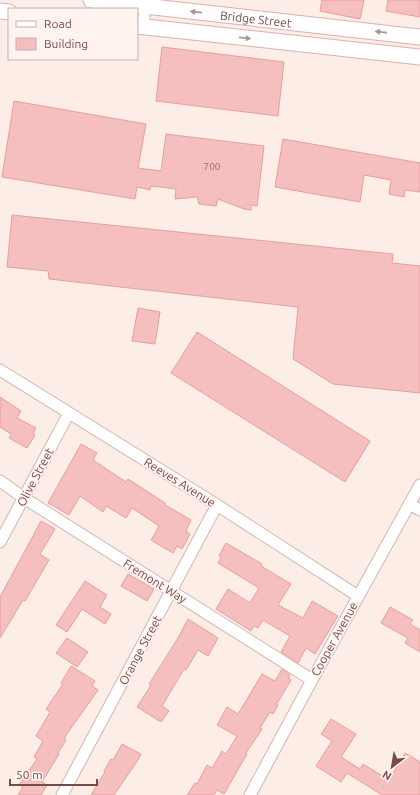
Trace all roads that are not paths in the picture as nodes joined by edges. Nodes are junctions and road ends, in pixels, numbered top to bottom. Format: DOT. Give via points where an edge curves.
graph roads {
  1 [pos="91,0"];
  2 [pos="146,3"];
  3 [pos="140,26"];
  4 [pos="420,37"];
  5 [pos="420,57"];
  6 [pos="0,370"];
  7 [pos="69,413"];
  8 [pos="0,481"];
  9 [pos="420,485"];
  10 [pos="24,498"];
  11 [pos="409,504"];
  12 [pos="217,506"];
  13 [pos="420,510"];
  14 [pos="0,542"];
  15 [pos="171,591"];
  16 [pos="358,596"];
  17 [pos="312,680"];
  18 [pos="62,795"];
  19 [pos="250,795"];
  1 -- 2 [label="main road, Bridge Street"];
  2 -- 3 [label="street"];
  4 -- 2 [label="main road, Bridge Street, one-way"];
  3 -- 5 [label="main road, Bridge Street, one-way"];
  6 -- 7 [label="street, Reeves Avenue"];
  7 -- 10 [label="street, Olive Street"];
  7 -- 12 [label="street, Reeves Avenue"];
  8 -- 10 [label="street, Fremont Way"];
  9 -- 11 [label="street, Cooper Avenue"];
  10 -- 14 [label="street, Olive Street"];
  10 -- 15 [label="street, Fremont Way"];
  11 -- 13 [label="street"];
  11 -- 16 [label="street, Cooper Avenue"];
  12 -- 15 [label="street, Orange Street"];
  12 -- 16 [label="street, Reeves Avenue"];
  15 -- 17 [label="street, Fremont Way"];
  15 -- 18 [label="street, Orange Street"];
  16 -- 17 [label="street, Cooper Avenue"];
  17 -- 19 [label="street, Cooper Avenue"];
}
